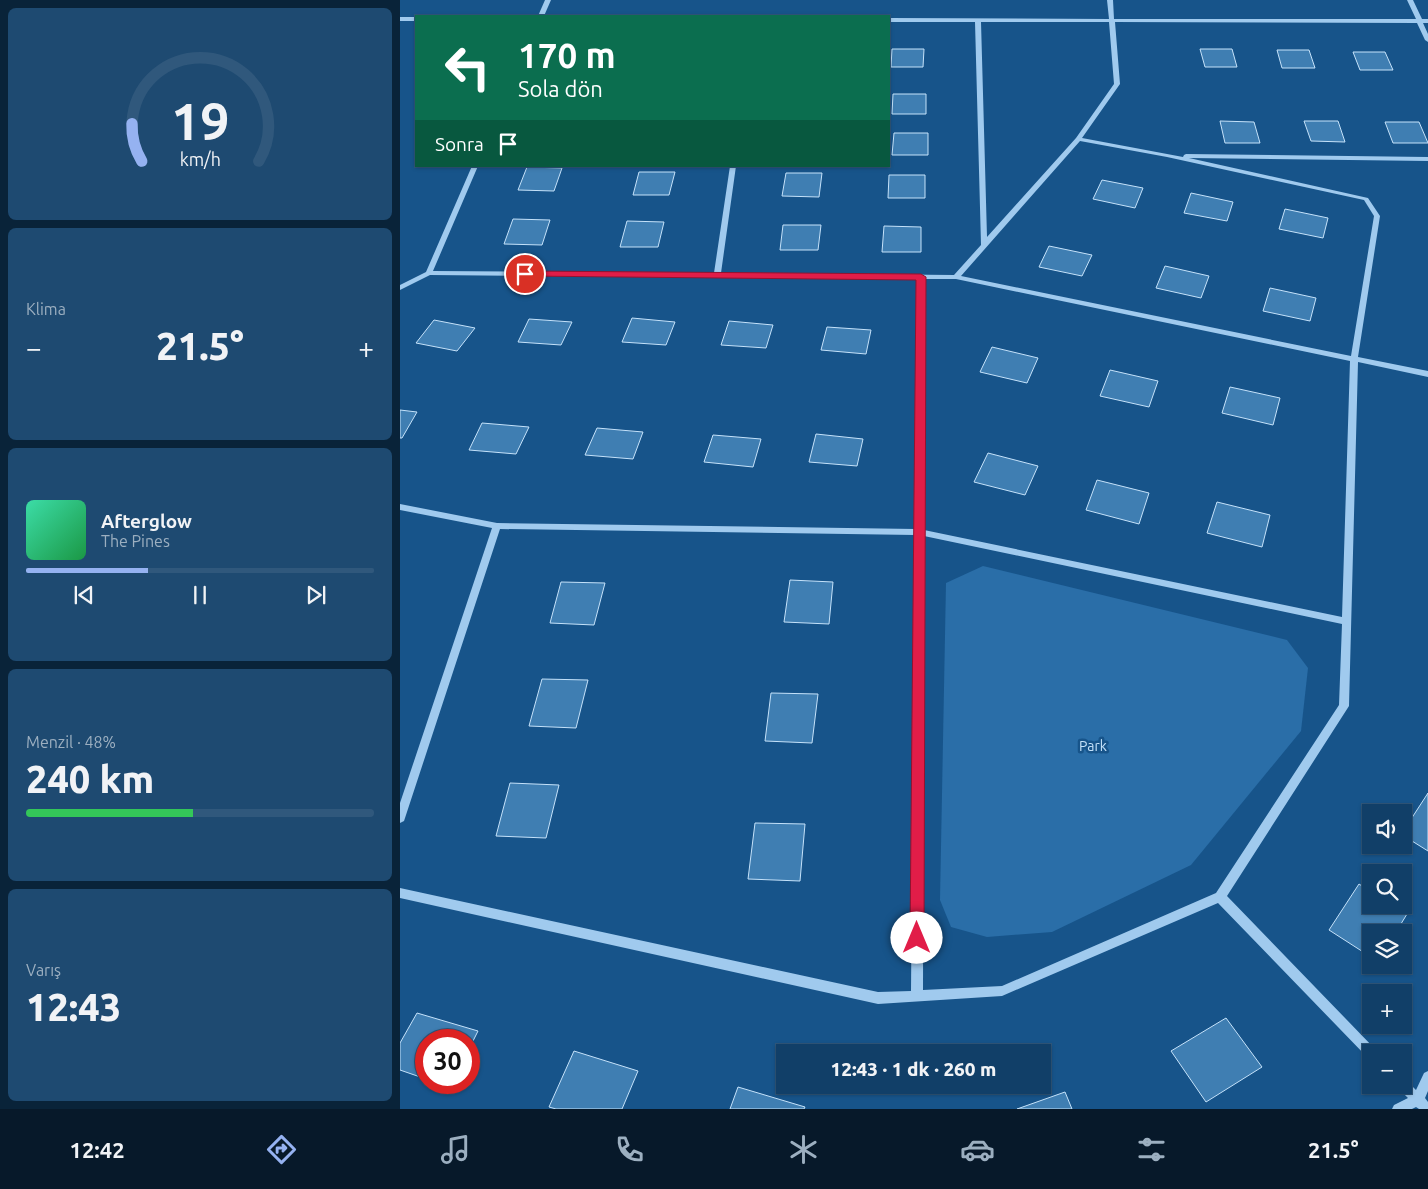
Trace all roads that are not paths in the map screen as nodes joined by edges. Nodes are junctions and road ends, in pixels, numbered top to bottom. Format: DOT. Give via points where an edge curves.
graph roads {
  1 [pos="548,0"];
  2 [pos="1110,0"];
  3 [pos="1410,0"];
  4 [pos="541,15"];
  5 [pos="400,19"];
  6 [pos="415,19"];
  7 [pos="890,20"];
  8 [pos="978,20"];
  9 [pos="1113,21"];
  10 [pos="1419,21"];
  11 [pos="1428,21"];
  12 [pos="1428,40"];
  13 [pos="1078,139"];
  14 [pos="1167,155"];
  15 [pos="1428,159"];
  16 [pos="475,167"];
  17 [pos="733,167"];
  18 [pos="984,246"];
  19 [pos="429,273"];
  20 [pos="717,275"];
  21 [pos="921,277"];
  22 [pos="956,277"];
  23 [pos="400,288"];
  24 [pos="1354,359"];
  25 [pos="1428,374"];
  26 [pos="400,507"];
  27 [pos="497,526"];
  28 [pos="919,532"];
  29 [pos="1346,621"];
  30 [pos="400,818"];
  31 [pos="400,893"];
  32 [pos="1220,897"];
  33 [pos="917,996"];
  34 [pos="1362,1044"];
  35 [pos="1428,1077"];
  36 [pos="1412,1094"];
  37 [pos="1418,1100"];
  38 [pos="1398,1109"];
  39 [pos="1427,1109"];
  1 -- 4 [label="street"];
  2 -- 9 [label="street"];
  3 -- 10 [label="street"];
  5 -- 6 [label="street"];
  7 -- 8 [label="street"];
  8 -- 9 [label="street"];
  8 -- 18 [label="street"];
  9 -- 10 [label="street"];
  9 -- 13 [label="street" via="1117,84"];
  10 -- 11 [label="street"];
  10 -- 12 [label="street"];
  13 -- 14 [label="street"];
  13 -- 18 [label="street"];
  14 -- 15 [label="street"];
  14 -- 24 [label="street" via="1366,199 1377,216"];
  16 -- 19 [label="street"];
  17 -- 20 [label="street"];
  18 -- 22 [label="street"];
  19 -- 20 [label="street"];
  19 -- 23 [label="street"];
  20 -- 21 [label="street"];
  21 -- 22 [label="street"];
  21 -- 28 [label="street"];
  22 -- 24 [label="street"];
  24 -- 25 [label="street"];
  24 -- 29 [label="street"];
  26 -- 27 [label="street"];
  27 -- 28 [label="street"];
  27 -- 30 [label="street"];
  28 -- 29 [label="street"];
  28 -- 33 [label="street"];
  29 -- 32 [label="street" via="1344,706"];
  31 -- 33 [label="street" via="878,998"];
  32 -- 33 [label="street" via="1002,991"];
  32 -- 34 [label="street"];
  35 -- 37 [label="street"];
  36 -- 37 [label="street"];
  37 -- 38 [label="street"];
  37 -- 39 [label="street"];
}
